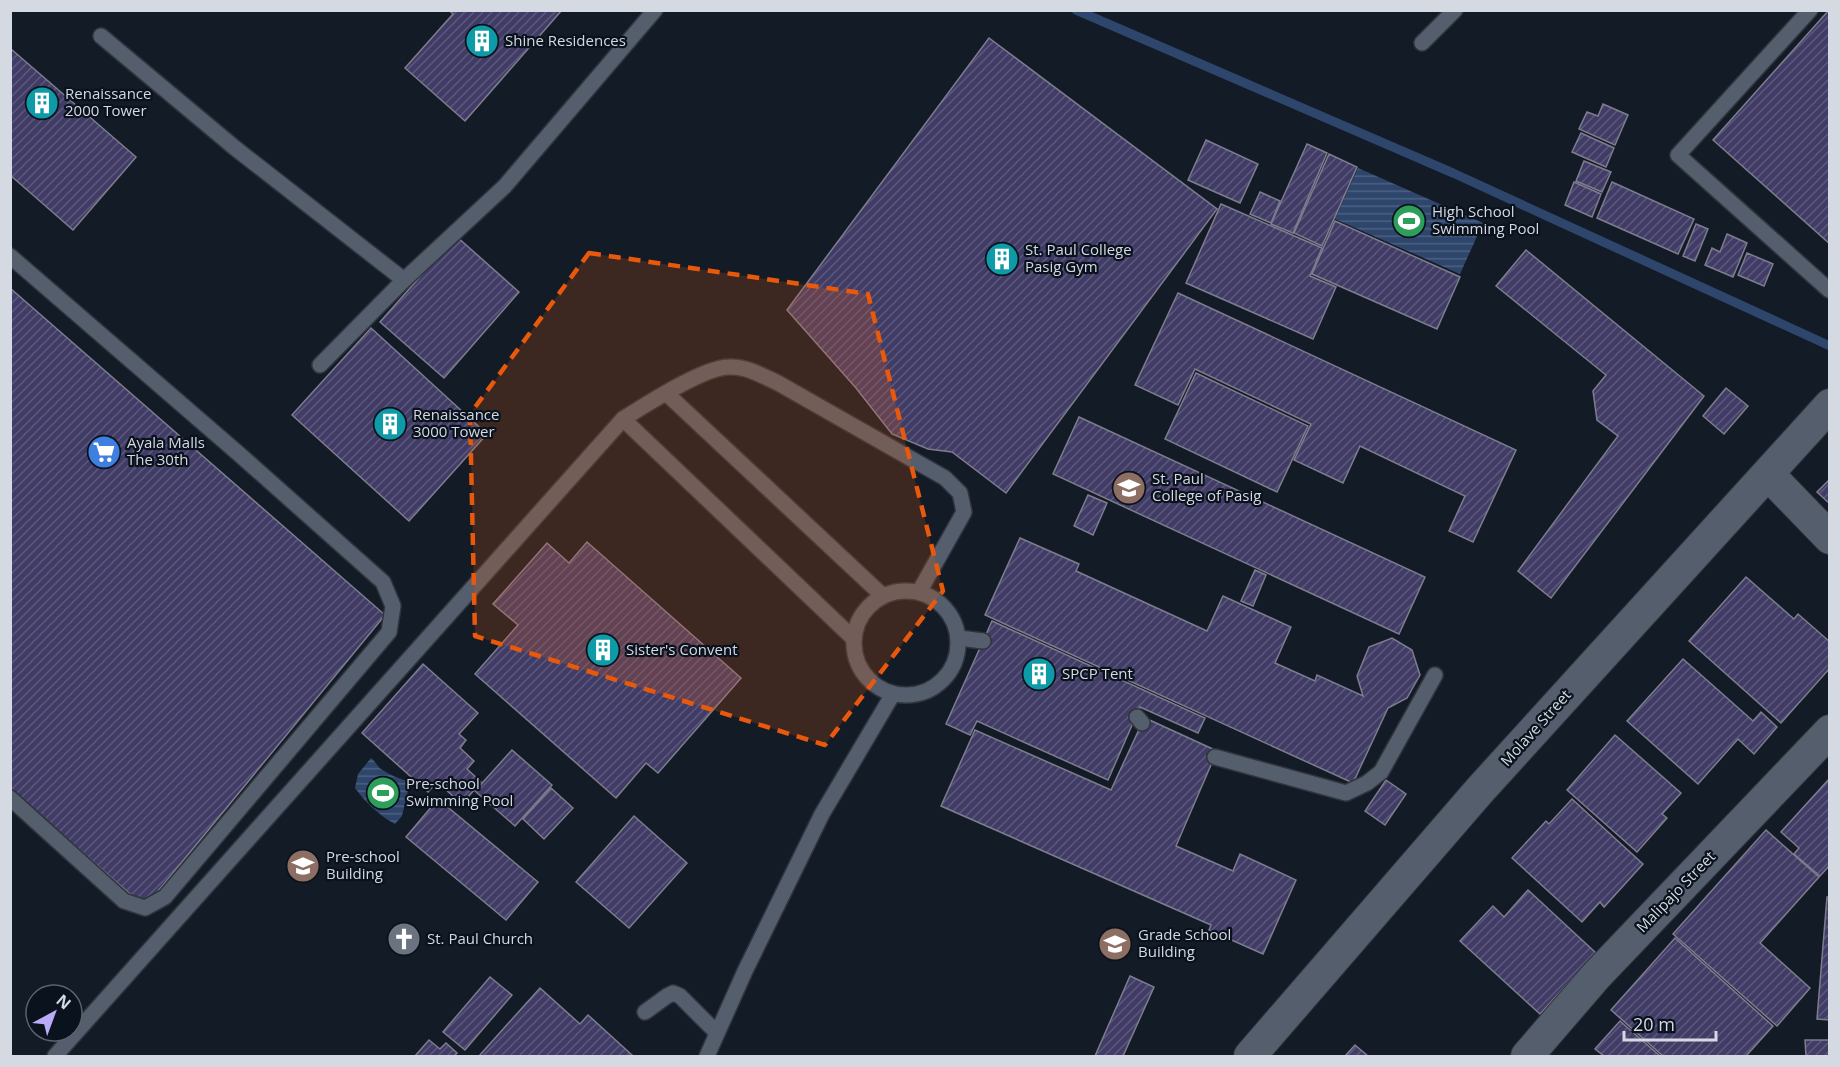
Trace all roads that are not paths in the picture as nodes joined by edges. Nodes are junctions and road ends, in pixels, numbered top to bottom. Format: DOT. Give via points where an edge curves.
graph roads {
  1 [pos="655,10"];
  2 [pos="1455,10"];
  3 [pos="1810,10"];
  4 [pos="102,36"];
  5 [pos="1422,43"];
  6 [pos="10,256"];
  7 [pos="404,280"];
  8 [pos="1830,289"];
  9 [pos="320,365"];
  10 [pos="666,393"];
  11 [pos="1830,405"];
  12 [pos="623,419"];
  13 [pos="1768,474"];
  14 [pos="1830,538"];
  15 [pos="919,592"];
  16 [pos="883,596"];
  17 [pos="959,638"];
  18 [pos="854,639"];
  19 [pos="983,641"];
  20 [pos="1435,675"];
  21 [pos="893,694"];
  22 [pos="1830,731"];
  23 [pos="1215,756"];
  24 [pos="10,798"];
  25 [pos="645,1012"];
  26 [pos="717,1033"];
  27 [pos="55,1056"];
  28 [pos="707,1056"];
  29 [pos="1250,1056"];
  30 [pos="1527,1056"];
  1 -- 7 [label="lane" via="505,186"];
  2 -- 5 [label="lane"];
  3 -- 8 [label="lane" via="1678,155"];
  4 -- 7 [label="lane" via="235,148"];
  6 -- 24 [label="lane" via="383,582 393,606 389,632 165,897 145,908 124,901"];
  7 -- 9 [label="lane"];
  10 -- 12 [label="lane"];
  10 -- 15 [label="lane" via="720,368 756,372 945,478 960,493 963,512"];
  10 -- 16 [label="lane"];
  11 -- 13 [label="street, Molave Street"];
  12 -- 18 [label="lane"];
  12 -- 27 [label="lane"];
  13 -- 14 [label="street"];
  13 -- 29 [label="street, Molave Street" via="1480,790"];
  15 -- 16 [label="lane"];
  15 -- 17 [label="lane" via="936,600 949,613"];
  16 -- 18 [label="lane" via="868,606 858,621"];
  17 -- 19 [label="lane"];
  17 -- 21 [label="lane" via="954,665 944,681 912,696"];
  18 -- 21 [label="lane" via="855,657 863,674 877,687"];
  20 -- 23 [label="lane" via="1381,772 1346,793"];
  21 -- 26 [label="lane" via="822,814"];
  22 -- 30 [label="street, Malipajo Street" via="1604,968"];
  25 -- 26 [label="lane" via="673,993"];
  26 -- 28 [label="lane"];
}
